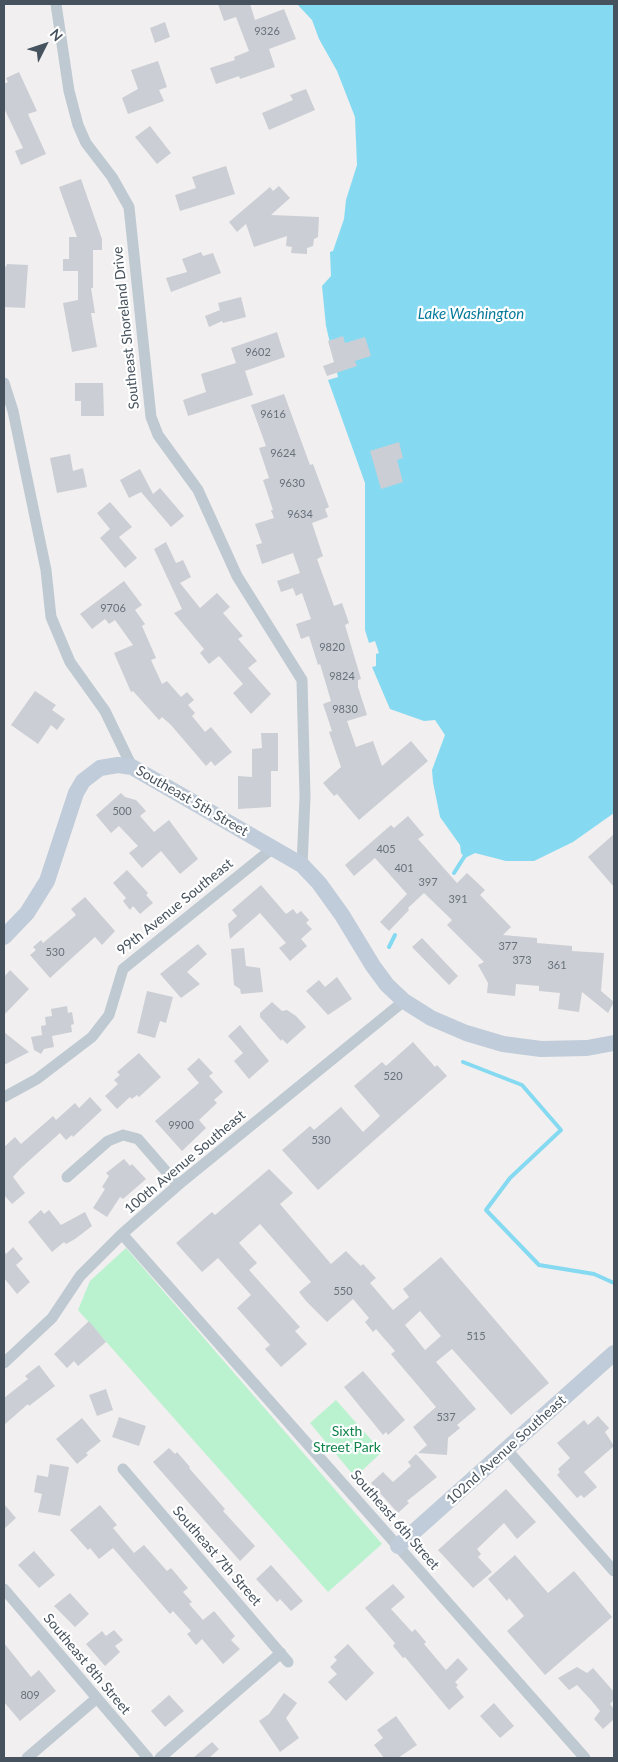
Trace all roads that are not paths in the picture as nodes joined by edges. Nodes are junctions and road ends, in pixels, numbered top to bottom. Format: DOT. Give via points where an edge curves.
graph roads {
  1 [pos="56,4"];
  2 [pos="4,384"];
  3 [pos="132,767"];
  4 [pos="273,848"];
  5 [pos="302,865"];
  6 [pos="4,937"];
  7 [pos="404,1001"];
  8 [pos="614,1043"];
  9 [pos="4,1097"];
  10 [pos="67,1177"];
  11 [pos="178,1185"];
  12 [pos="122,1234"];
  13 [pos="614,1353"];
  14 [pos="4,1363"];
  15 [pos="506,1450"];
  16 [pos="123,1469"];
  17 [pos="398,1546"];
  18 [pos="614,1571"];
  19 [pos="4,1588"];
  20 [pos="98,1698"];
  21 [pos="27,1758"];
  22 [pos="148,1758"];
  23 [pos="160,1758"];
  24 [pos="585,1758"];
  1 -- 5 [label="street, Southeast Shoreland Drive" via="69,91 78,126 129,207 151,417 158,435 198,490 237,576 302,680 305,789"];
  2 -- 3 [label="street, Southeast 5th Street" via="13,411 46,570 51,617 70,662 105,711"];
  3 -- 4 [label="street, Southeast 5th Street"];
  3 -- 6 [label="street" via="109,765 83,781 76,792 47,881 27,912"];
  4 -- 5 [label="street, Southeast 5th Street"];
  4 -- 9 [label="street, 99th Avenue Southeast" via="123,969 109,1015 92,1037 37,1079"];
  5 -- 7 [label="street, Southeast 5th Street" via="342,915 373,966"];
  7 -- 8 [label="street" via="449,1025 503,1044 542,1049 587,1048"];
  7 -- 11 [label="street, 100th Avenue Southeast"];
  10 -- 11 [label="street" via="108,1141 123,1135 138,1139"];
  11 -- 12 [label="street, 100th Avenue Southeast"];
  12 -- 14 [label="street, 100th Avenue Southeast" via="80,1276 52,1318"];
  12 -- 17 [label="street, Southeast 6th Street"];
  13 -- 15 [label="street, 102nd Avenue Southeast"];
  15 -- 17 [label="street, 102nd Avenue Southeast"];
  15 -- 18 [label="street"];
  16 -- 23 [label="street, Southeast 7th Street" via="284,1658"];
  17 -- 24 [label="street, Southeast 6th Street"];
  19 -- 20 [label="street, Southeast 8th Street"];
  20 -- 21 [label="street"];
  20 -- 22 [label="street, Southeast 8th Street"];
}
